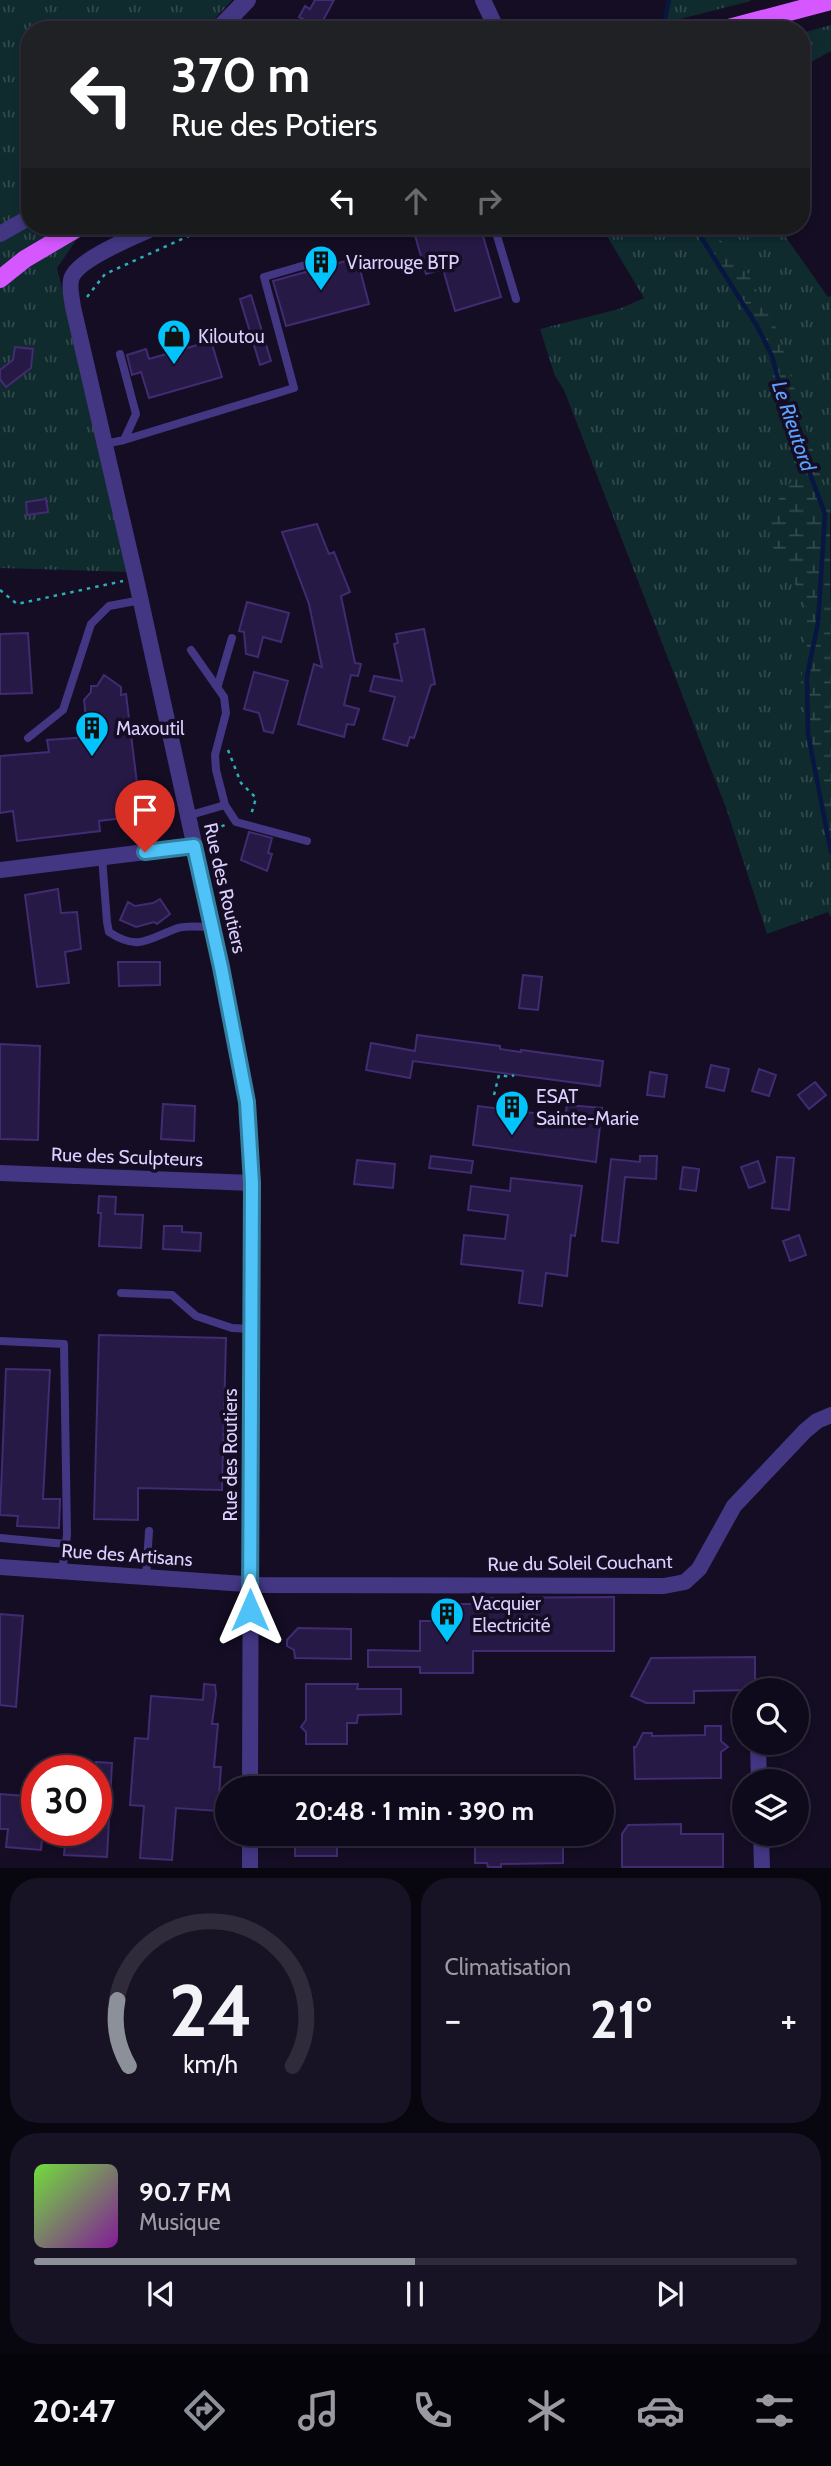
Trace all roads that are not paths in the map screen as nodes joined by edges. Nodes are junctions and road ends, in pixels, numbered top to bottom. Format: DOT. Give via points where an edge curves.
graph roads {
  1 [pos="247,0"];
  2 [pos="483,0"];
  3 [pos="831,1"];
  4 [pos="227,21"];
  5 [pos="492,21"];
  6 [pos="755,21"];
  7 [pos="21,222"];
  8 [pos="0,234"];
  9 [pos="65,235"];
  10 [pos="139,235"];
  11 [pos="497,235"];
  12 [pos="319,261"];
  13 [pos="0,279"];
  14 [pos="516,299"];
  15 [pos="120,354"];
  16 [pos="124,440"];
  17 [pos="105,444"];
  18 [pos="141,600"];
  19 [pos="232,638"];
  20 [pos="191,649"];
  21 [pos="218,685"];
  22 [pos="28,738"];
  23 [pos="225,806"];
  24 [pos="187,816"];
  25 [pos="307,841"];
  26 [pos="194,846"];
  27 [pos="102,857"];
  28 [pos="0,870"];
  29 [pos="212,927"];
  30 [pos="0,1174"];
  31 [pos="252,1183"];
  32 [pos="121,1293"];
  33 [pos="252,1329"];
  34 [pos="0,1341"];
  35 [pos="831,1415"];
  36 [pos="149,1531"];
  37 [pos="0,1538"];
  38 [pos="65,1544"];
  39 [pos="0,1567"];
  40 [pos="62,1572"];
  41 [pos="146,1578"];
  42 [pos="250,1585"];
  43 [pos="250,1776"];
  44 [pos="250,1846"];
  45 [pos="761,1846"];
  46 [pos="250,1867"];
  47 [pos="762,1867"];
  1 -- 4 [label="street"];
  2 -- 5 [label="street"];
  3 -- 6 [label="main road"];
  7 -- 8 [label="street"];
  9 -- 13 [label="main road"];
  10 -- 17 [label="street, Rue des Routiers" via="96,256 71,278 73,307"];
  11 -- 14 [label="lane"];
  12 -- 16 [label="lane" via="264,277 294,388"];
  15 -- 16 [label="lane" via="136,414"];
  16 -- 17 [label="lane"];
  17 -- 18 [label="street, Rue des Routiers"];
  18 -- 22 [label="lane" via="109,607 91,624 63,710"];
  18 -- 24 [label="street, Rue des Routiers"];
  19 -- 21 [label="lane"];
  20 -- 21 [label="lane"];
  21 -- 23 [label="lane" via="226,713 215,755"];
  23 -- 24 [label="lane"];
  23 -- 25 [label="lane" via="236,822"];
  24 -- 26 [label="street, Rue des Routiers"];
  26 -- 27 [label="street"];
  26 -- 29 [label="street, Rue des Routiers"];
  27 -- 28 [label="street"];
  27 -- 29 [label="lane" via="109,932 121,940 134,944 180,927"];
  29 -- 31 [label="street, Rue des Routiers" via="247,1102"];
  30 -- 31 [label="street, Rue des Sculpteurs"];
  31 -- 33 [label="street, Rue des Routiers"];
  32 -- 33 [label="lane" via="172,1294 196,1316 232,1328"];
  33 -- 42 [label="street, Rue des Routiers"];
  34 -- 38 [label="lane" via="64,1344"];
  35 -- 42 [label="street, Rue du Soleil Couchant" via="805,1431 733,1506 699,1569 685,1582 664,1586"];
  36 -- 41 [label="lane"];
  37 -- 38 [label="lane"];
  38 -- 40 [label="lane"];
  39 -- 40 [label="street, Rue des Artisans"];
  40 -- 41 [label="street, Rue des Artisans"];
  41 -- 42 [label="street, Rue des Artisans"];
  42 -- 43 [label="street, Rue des Routiers"];
  44 -- 46 [label="street"];
  45 -- 47 [label="street"];
}
